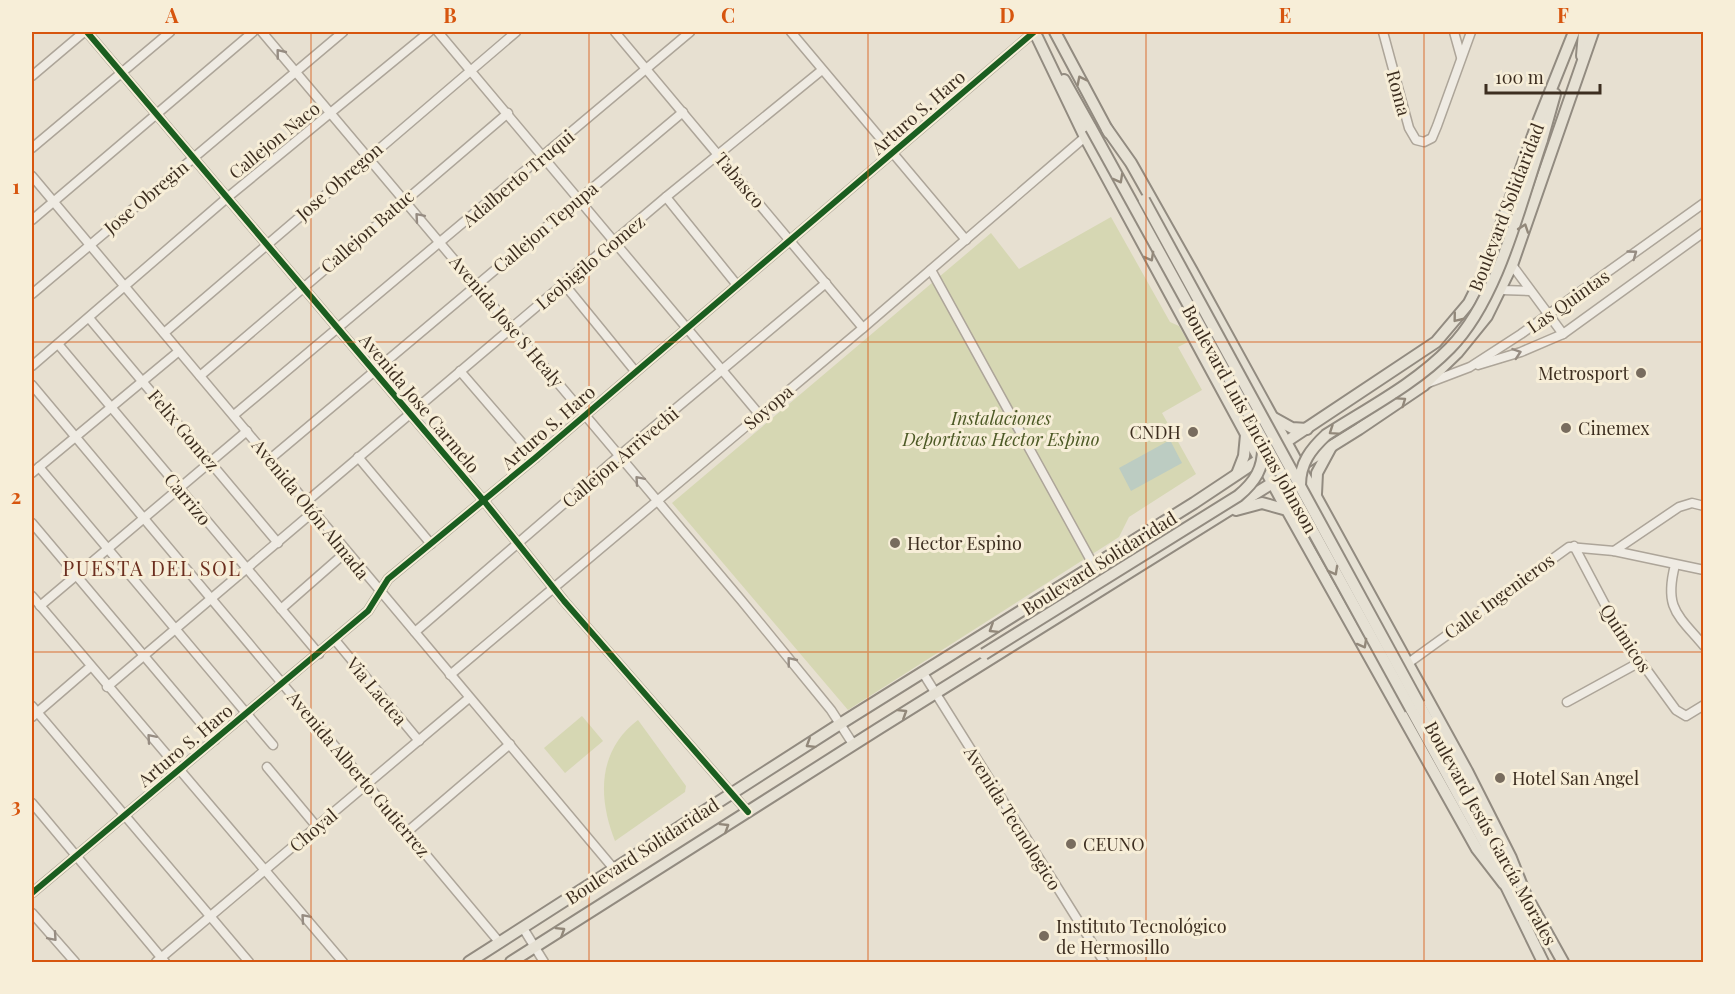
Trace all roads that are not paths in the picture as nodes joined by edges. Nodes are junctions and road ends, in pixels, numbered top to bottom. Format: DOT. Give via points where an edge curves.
graph roads {
  1 [pos="86,32"];
  2 [pos="170,32"];
  3 [pos="253,32"];
  4 [pos="262,32"];
  5 [pos="343,32"];
  6 [pos="429,32"];
  7 [pos="438,32"];
  8 [pos="516,32"];
  9 [pos="615,32"];
  10 [pos="690,32"];
  11 [pos="791,32"];
  12 [pos="1055,32"];
  13 [pos="1383,32"];
  14 [pos="1454,32"];
  15 [pos="1471,32"];
  16 [pos="1574,32"];
  17 [pos="1584,32"];
  18 [pos="1593,32"];
  19 [pos="1035,34"];
  20 [pos="1462,58"];
  21 [pos="1582,62"];
  22 [pos="646,68"];
  23 [pos="471,69"];
  24 [pos="822,70"];
  25 [pos="295,72"];
  26 [pos="122,73"];
  27 [pos="32,76"];
  28 [pos="1558,76"];
  29 [pos="683,112"];
  30 [pos="331,113"];
  31 [pos="508,113"];
  32 [pos="158,114"];
  33 [pos="1107,129"];
  34 [pos="1088,132"];
  35 [pos="32,148"];
  36 [pos="894,154"];
  37 [pos="194,156"];
  38 [pos="368,156"];
  39 [pos="544,156"];
  40 [pos="719,156"];
  41 [pos="32,176"];
  42 [pos="228,197"];
  43 [pos="666,197"];
  44 [pos="579,198"];
  45 [pos="404,199"];
  46 [pos="53,202"];
  47 [pos="1704,203"];
  48 [pos="32,220"];
  49 [pos="1704,232"];
  50 [pos="790,240"];
  51 [pos="966,240"];
  52 [pos="615,241"];
  53 [pos="266,243"];
  54 [pos="441,243"];
  55 [pos="90,244"];
  56 [pos="1512,265"];
  57 [pos="931,270"];
  58 [pos="826,283"];
  59 [pos="564,284"];
  60 [pos="476,285"];
  61 [pos="737,285"];
  62 [pos="302,286"];
  63 [pos="126,287"];
  64 [pos="1502,290"];
  65 [pos="1530,291"];
  66 [pos="32,294"];
  67 [pos="1549,314"];
  68 [pos="89,318"];
  69 [pos="687,326"];
  70 [pos="512,327"];
  71 [pos="863,328"];
  72 [pos="338,329"];
  73 [pos="164,333"];
  74 [pos="1563,334"];
  75 [pos="58,344"];
  76 [pos="179,351"];
  77 [pos="32,366"];
  78 [pos="1470,367"];
  79 [pos="724,369"];
  80 [pos="373,371"];
  81 [pos="460,371"];
  82 [pos="635,371"];
  83 [pos="200,376"];
  84 [pos="1241,378"];
  85 [pos="143,382"];
  86 [pos="32,385"];
  87 [pos="1424,385"];
  88 [pos="1366,390"];
  89 [pos="112,408"];
  90 [pos="410,414"];
  91 [pos="759,414"];
  92 [pos="1383,414"];
  93 [pos="234,415"];
  94 [pos="585,415"];
  95 [pos="1272,416"];
  96 [pos="1307,429"];
  97 [pos="247,431"];
  98 [pos="1245,432"];
  99 [pos="75,437"];
  100 [pos="1287,443"];
  101 [pos="1332,444"];
  102 [pos="619,456"];
  103 [pos="358,458"];
  104 [pos="535,458"];
  105 [pos="270,459"];
  106 [pos="1260,460"];
  107 [pos="211,462"];
  108 [pos="1299,465"];
  109 [pos="35,470"];
  110 [pos="1238,474"];
  111 [pos="1272,482"];
  112 [pos="180,489"];
  113 [pos="1316,497"];
  114 [pos="657,500"];
  115 [pos="484,501"];
  116 [pos="306,502"];
  117 [pos="1704,506"];
  118 [pos="1287,510"];
  119 [pos="313,512"];
  120 [pos="1219,516"];
  121 [pos="144,518"];
  122 [pos="32,524"];
  123 [pos="278,543"];
  124 [pos="431,544"];
  125 [pos="519,544"];
  126 [pos="1574,546"];
  127 [pos="108,549"];
  128 [pos="1323,550"];
  129 [pos="1614,551"];
  130 [pos="346,552"];
  131 [pos="1675,565"];
  132 [pos="1094,566"];
  133 [pos="247,569"];
  134 [pos="1704,570"];
  135 [pos="75,576"];
  136 [pos="553,586"];
  137 [pos="379,592"];
  138 [pos="32,596"];
  139 [pos="211,599"];
  140 [pos="40,606"];
  141 [pos="281,609"];
  142 [pos="176,629"];
  143 [pos="1690,629"];
  144 [pos="1704,631"];
  145 [pos="415,632"];
  146 [pos="335,640"];
  147 [pos="1704,646"];
  148 [pos="319,654"];
  149 [pos="144,655"];
  150 [pos="1640,662"];
  151 [pos="1407,664"];
  152 [pos="90,667"];
  153 [pos="922,673"];
  154 [pos="450,675"];
  155 [pos="963,677"];
  156 [pos="284,684"];
  157 [pos="107,687"];
  158 [pos="935,693"];
  159 [pos="469,698"];
  160 [pos="1567,702"];
  161 [pos="1704,705"];
  162 [pos="1415,706"];
  163 [pos="33,712"];
  164 [pos="247,714"];
  165 [pos="840,724"];
  166 [pos="215,740"];
  167 [pos="418,741"];
  168 [pos="510,744"];
  169 [pos="853,744"];
  170 [pos="273,745"];
  171 [pos="267,768"];
  172 [pos="178,770"];
  173 [pos="367,785"];
  174 [pos="732,793"];
  175 [pos="32,803"];
  176 [pos="748,812"];
  177 [pos="125,815"];
  178 [pos="317,827"];
  179 [pos="407,832"];
  180 [pos="76,856"];
  181 [pos="614,869"];
  182 [pos="264,871"];
  183 [pos="1504,884"];
  184 [pos="32,893"];
  185 [pos="1526,896"];
  186 [pos="32,913"];
  187 [pos="210,917"];
  188 [pos="523,928"];
  189 [pos="500,943"];
  190 [pos="535,948"];
  191 [pos="161,961"];
  192 [pos="75,963"];
  193 [pos="249,963"];
  194 [pos="343,963"];
  195 [pos="469,963"];
  196 [pos="511,963"];
  197 [pos="544,963"];
  198 [pos="1104,963"];
  199 [pos="1543,963"];
  200 [pos="1563,963"];
  1 -- 26 [label="street, Avenida Jose Carmelo"];
  1 -- 27 [label="street"];
  2 -- 26 [label="street"];
  3 -- 32 [label="street"];
  25 -- 4 [label="street, Avenida Jose S Healy, one-way"];
  5 -- 25 [label="street, Jose Obregin"];
  6 -- 30 [label="street, Callejon Naco"];
  7 -- 23 [label="street"];
  8 -- 23 [label="street, Jose Obregon"];
  9 -- 22 [label="street, Tabasco"];
  10 -- 22 [label="street, Adalberto Truqui"];
  11 -- 24 [label="street"];
  33 -- 12 [label="main road, one-way"];
  13 -- 20 [label="street, Roma" via="1409,128 1416,140 1428,141 1437,126"];
  14 -- 20 [label="street"];
  15 -- 20 [label="street"];
  16 -- 28 [label="main road, Boulevard Solidaridad"];
  17 -- 21 [label="main road"];
  18 -- 21 [label="main road, Boulevard Solidaridad"];
  19 -- 34 [label="main road"];
  19 -- 36 [label="street, Arturo S. Haro"];
  56 -- 21 [label="main road, Boulevard Solidaridad, one-way"];
  22 -- 29 [label="street, Tabasco"];
  22 -- 39 [label="street, Adalberto Truqui"];
  23 -- 31 [label="street"];
  23 -- 38 [label="street, Jose Obregon"];
  24 -- 36 [label="street"];
  24 -- 40 [label="street, Leobigilo Gomez"];
  25 -- 30 [label="street, Avenida Jose S Healy"];
  25 -- 37 [label="street, Jose Obregin"];
  26 -- 32 [label="street, Avenida Jose Carmelo"];
  26 -- 35 [label="street"];
  28 -- 88 [label="main road, Boulevard Solidaridad, one-way" via="1484,275 1469,303 1436,342"];
  28 -- 128 [label="main road, one-way, bridge" via="1552,110 1497,270 1467,327 1422,373 1326,435 1306,458 1300,493"];
  29 -- 40 [label="street, Tabasco"];
  29 -- 44 [label="street, Callejon Tepupa"];
  30 -- 38 [label="street, Avenida Jose S Healy"];
  30 -- 42 [label="street, Callejon Naco"];
  31 -- 39 [label="street"];
  31 -- 45 [label="street, Callejon Batuc"];
  32 -- 37 [label="street, Avenida Jose Carmelo"];
  32 -- 46 [label="street"];
  33 -- 84 [label="main road, Boulevard Luis Encinas Johnson, bridge"];
  33 -- 95 [label="main road" via="1136,172"];
  34 -- 51 [label="street, Soyopa"];
  34 -- 98 [label="main road, one-way"];
  34 -- 128 [label="main road, Boulevard Luis Encinas Johnson, one-way, bridge"];
  36 -- 50 [label="street, Arturo S. Haro"];
  36 -- 51 [label="street"];
  37 -- 42 [label="street, Avenida Jose Carmelo"];
  37 -- 55 [label="street, Jose Obregin"];
  38 -- 45 [label="street, Avenida Jose S Healy"];
  38 -- 53 [label="street, Jose Obregon"];
  39 -- 44 [label="street"];
  39 -- 54 [label="street, Adalberto Truqui"];
  40 -- 43 [label="street, Leobigilo Gomez"];
  40 -- 50 [label="street, Tabasco"];
  41 -- 46 [label="street, Avenida Otón Almada"];
  42 -- 53 [label="street, Avenida Jose Carmelo"];
  42 -- 63 [label="street, Callejon Naco"];
  43 -- 52 [label="street, Leobigilo Gomez"];
  43 -- 61 [label="street"];
  44 -- 52 [label="street"];
  44 -- 60 [label="street, Callejon Tepupa"];
  54 -- 45 [label="street, Avenida Jose S Healy, one-way"];
  45 -- 62 [label="street, Callejon Batuc"];
  46 -- 48 [label="street"];
  46 -- 55 [label="street, Avenida Otón Almada"];
  67 -- 47 [label="street, Las Quintas, one-way"];
  49 -- 74 [label="street, Las Quintas"];
  50 -- 58 [label="street, Tabasco"];
  50 -- 61 [label="street, Arturo S. Haro"];
  51 -- 57 [label="street, Soyopa"];
  52 -- 59 [label="street, Leobigilo Gomez"];
  52 -- 69 [label="street"];
  53 -- 62 [label="street, Avenida Jose Carmelo"];
  53 -- 73 [label="street, Jose Obregon"];
  54 -- 60 [label="street, Avenida Jose S Healy"];
  54 -- 72 [label="street, Adalberto Truqui"];
  55 -- 63 [label="street, Avenida Otón Almada"];
  55 -- 66 [label="street, Jose Obregin"];
  56 -- 64 [label="main road, Boulevard Solidaridad"];
  56 -- 65 [label="street"];
  57 -- 71 [label="street, Soyopa"];
  57 -- 132 [label="street"];
  58 -- 71 [label="street, Tabasco"];
  58 -- 79 [label="street, Callejon Arrivechi"];
  59 -- 70 [label="street, Leobigilo Gomez"];
  59 -- 82 [label="street"];
  60 -- 70 [label="street, Avenida Jose S Healy"];
  60 -- 80 [label="street, Callejon Tepupa"];
  61 -- 69 [label="street, Arturo S. Haro"];
  62 -- 72 [label="street, Avenida Jose Carmelo"];
  62 -- 83 [label="street, Callejon Batuc"];
  63 -- 68 [label="street, Callejon Naco"];
  63 -- 73 [label="street, Avenida Otón Almada"];
  64 -- 65 [label="street"];
  64 -- 87 [label="main road, Boulevard Solidaridad" via="1475,332"];
  65 -- 67 [label="street"];
  67 -- 74 [label="street"];
  67 -- 78 [label="street, Las Quintas"];
  68 -- 75 [label="street, Callejon Naco"];
  68 -- 85 [label="street, Felix Gomez"];
  69 -- 79 [label="street"];
  69 -- 82 [label="street, Arturo S. Haro"];
  70 -- 81 [label="street, Leobigilo Gomez"];
  70 -- 94 [label="street, Avenida Jose S Healy"];
  71 -- 91 [label="street, Soyopa"];
  72 -- 80 [label="street, Avenida Jose Carmelo"];
  72 -- 93 [label="street, Adalberto Truqui"];
  73 -- 76 [label="street, Avenida Otón Almada"];
  78 -- 74 [label="street, Las Quintas, one-way"];
  75 -- 77 [label="street, Callejon Naco"];
  75 -- 89 [label="street, Carrizo"];
  76 -- 83 [label="street, Avenida Otón Almada"];
  76 -- 85 [label="street"];
  78 -- 87 [label="street, Las Quintas"];
  79 -- 91 [label="street"];
  79 -- 102 [label="street, Callejon Arrivechi"];
  80 -- 90 [label="street, Avenida Jose Carmelo"];
  80 -- 105 [label="street, Callejon Tepupa"];
  81 -- 90 [label="street, Leobigilo Gomez"];
  81 -- 104 [label="street"];
  82 -- 94 [label="street, Arturo S. Haro"];
  83 -- 93 [label="street, Avenida Otón Almada"];
  84 -- 155 [label="main road, bridge" via="1263,445 1263,460 1251,486 984,654"];
  84 -- 162 [label="main road, Boulevard Luis Encinas Johnson, bridge"];
  85 -- 89 [label="street"];
  85 -- 107 [label="street, Felix Gomez"];
  86 -- 99 [label="street, Avenida Alberto Gutierrez"];
  92 -- 87 [label="main road, Boulevard Solidaridad, one-way"];
  88 -- 92 [label="main road" via="1372,404"];
  88 -- 96 [label="main road, Boulevard Solidaridad"];
  89 -- 99 [label="street"];
  89 -- 112 [label="street, Carrizo"];
  90 -- 103 [label="street, Leobigilo Gomez"];
  90 -- 115 [label="street, Avenida Jose Carmelo"];
  91 -- 114 [label="street, Soyopa"];
  92 -- 101 [label="main road, Boulevard Solidaridad"];
  93 -- 97 [label="street, Avenida Otón Almada"];
  94 -- 102 [label="street, Avenida Jose S Healy"];
  94 -- 104 [label="street, Arturo S. Haro"];
  95 -- 96 [label="main road" via="1292,428"];
  95 -- 100 [label="main road"];
  96 -- 100 [label="main road, Boulevard Solidaridad"];
  97 -- 105 [label="street, Avenida Otón Almada"];
  97 -- 107 [label="street"];
  98 -- 106 [label="main road"];
  98 -- 110 [label="main road" via="1246,448"];
  99 -- 109 [label="street"];
  99 -- 121 [label="street, Avenida Alberto Gutierrez"];
  100 -- 106 [label="main road, Boulevard Solidaridad"];
  100 -- 108 [label="main road"];
  101 -- 108 [label="main road, Boulevard Solidaridad"];
  101 -- 113 [label="main road" via="1317,472"];
  114 -- 102 [label="street, Avenida Jose S Healy, one-way"];
  102 -- 125 [label="street, Callejon Arrivechi"];
  103 -- 116 [label="street, Leobigilo Gomez"];
  103 -- 124 [label="street"];
  104 -- 115 [label="street, Arturo S. Haro"];
  105 -- 116 [label="street, Avenida Otón Almada"];
  106 -- 110 [label="main road, Boulevard Solidaridad"];
  106 -- 111 [label="main road"];
  107 -- 112 [label="street"];
  107 -- 123 [label="street, Felix Gomez"];
  108 -- 111 [label="main road, Boulevard Solidaridad"];
  108 -- 113 [label="main road"];
  109 -- 127 [label="street"];
  110 -- 132 [label="main road, Boulevard Solidaridad"];
  111 -- 118 [label="main road"];
  111 -- 120 [label="main road, Boulevard Solidaridad"];
  112 -- 121 [label="street"];
  112 -- 133 [label="street, Carrizo"];
  113 -- 151 [label="main road"];
  114 -- 136 [label="street, Soyopa"];
  165 -- 114 [label="street, Avenida Jose S Healy, one-way"];
  115 -- 124 [label="street, Arturo S. Haro"];
  115 -- 125 [label="street, Avenida Jose Carmelo"];
  116 -- 119 [label="street, Avenida Otón Almada"];
  117 -- 129 [label="street" via="1692,503 1679,507"];
  118 -- 120 [label="main road" via="1262,503"];
  118 -- 183 [label="main road, one-way" via="1477,849"];
  119 -- 123 [label="street"];
  119 -- 130 [label="street, Avenida Otón Almada"];
  120 -- 155 [label="main road, Boulevard Solidaridad"];
  121 -- 127 [label="street"];
  121 -- 139 [label="street, Avenida Alberto Gutierrez"];
  122 -- 135 [label="street"];
  123 -- 133 [label="street"];
  124 -- 137 [label="street, Arturo S. Haro" via="388,579"];
  125 -- 136 [label="street, Avenida Jose Carmelo"];
  125 -- 145 [label="street, Callejon Arrivechi"];
  126 -- 129 [label="street, Calle Ingenieros"];
  126 -- 150 [label="street, Químicos" via="1608,613"];
  126 -- 151 [label="street, Calle Ingenieros" via="1554,556"];
  127 -- 135 [label="street"];
  127 -- 142 [label="street"];
  128 -- 162 [label="main road, Boulevard Luis Encinas Johnson, one-way, bridge"];
  129 -- 131 [label="street, Calle Ingenieros"];
  130 -- 137 [label="street, Avenida Otón Almada"];
  130 -- 141 [label="street"];
  131 -- 134 [label="street, Calle Ingenieros"];
  131 -- 143 [label="street" via="1670,600"];
  132 -- 153 [label="main road, Boulevard Solidaridad, one-way"];
  133 -- 139 [label="street"];
  133 -- 141 [label="street, Carrizo"];
  135 -- 140 [label="street"];
  135 -- 149 [label="street"];
  136 -- 154 [label="street, Soyopa"];
  136 -- 174 [label="street, Avenida Jose Carmelo"];
  137 -- 145 [label="street, Avenida Otón Almada"];
  137 -- 146 [label="street, Arturo S. Haro" via="375,604"];
  138 -- 140 [label="street"];
  139 -- 142 [label="street"];
  139 -- 156 [label="street, Avenida Alberto Gutierrez"];
  140 -- 152 [label="street"];
  141 -- 148 [label="street, Carrizo"];
  142 -- 149 [label="street"];
  142 -- 164 [label="street"];
  143 -- 144 [label="street"];
  143 -- 147 [label="street"];
  145 -- 154 [label="street, Avenida Otón Almada"];
  146 -- 148 [label="street, Arturo S. Haro"];
  146 -- 167 [label="street, Via Lactea"];
  148 -- 156 [label="street, Arturo S. Haro"];
  149 -- 157 [label="street"];
  149 -- 166 [label="street"];
  150 -- 160 [label="street"];
  150 -- 161 [label="street, Químicos" via="1680,714 1692,714"];
  151 -- 185 [label="main road" via="1489,813"];
  152 -- 157 [label="street"];
  152 -- 163 [label="street"];
  153 -- 158 [label="street, Avenida Tecnologico"];
  153 -- 165 [label="main road, Boulevard Solidaridad"];
  154 -- 159 [label="street, Avenida Otón Almada"];
  155 -- 158 [label="main road, Boulevard Solidaridad"];
  156 -- 164 [label="street, Arturo S. Haro"];
  156 -- 173 [label="street, Avenida Alberto Gutierrez"];
  172 -- 157 [label="street, one-way"];
  169 -- 158 [label="main road, Boulevard Solidaridad, one-way"];
  158 -- 198 [label="street, Avenida Tecnologico"];
  159 -- 167 [label="street, Choyal"];
  159 -- 168 [label="street, Avenida Otón Almada"];
  162 -- 183 [label="main road, Boulevard Jesús García Morales"];
  162 -- 185 [label="main road, Boulevard Jesús García Morales"];
  163 -- 177 [label="street"];
  164 -- 166 [label="street, Arturo S. Haro"];
  164 -- 170 [label="street"];
  165 -- 169 [label="street, Avenida Jose S Healy"];
  165 -- 174 [label="main road, Boulevard Solidaridad, one-way"];
  166 -- 172 [label="street, Arturo S. Haro"];
  167 -- 173 [label="street, Choyal"];
  168 -- 179 [label="street"];
  168 -- 181 [label="street, Avenida Otón Almada"];
  169 -- 176 [label="main road, Boulevard Solidaridad"];
  171 -- 178 [label="street"];
  172 -- 177 [label="street, Arturo S. Haro"];
  172 -- 182 [label="street"];
  173 -- 178 [label="street, Choyal"];
  173 -- 179 [label="street, Avenida Alberto Gutierrez"];
  174 -- 176 [label="street, Avenida Jose Carmelo"];
  174 -- 181 [label="main road, Boulevard Solidaridad"];
  175 -- 180 [label="street"];
  190 -- 176 [label="main road, Boulevard Solidaridad, one-way"];
  177 -- 180 [label="street, Arturo S. Haro"];
  177 -- 187 [label="street"];
  178 -- 182 [label="street, Choyal"];
  179 -- 189 [label="street, Avenida Alberto Gutierrez"];
  180 -- 184 [label="street, Arturo S. Haro"];
  180 -- 191 [label="street"];
  181 -- 188 [label="main road, Boulevard Solidaridad"];
  182 -- 187 [label="street, Choyal"];
  194 -- 182 [label="street, one-way"];
  183 -- 199 [label="main road, Boulevard Jesús García Morales"];
  185 -- 200 [label="main road, Boulevard Jesús García Morales"];
  186 -- 192 [label="street, one-way"];
  187 -- 191 [label="street, Choyal"];
  187 -- 193 [label="street"];
  188 -- 189 [label="main road, Boulevard Solidaridad"];
  188 -- 190 [label="street"];
  189 -- 195 [label="main road, Boulevard Solidaridad"];
  190 -- 196 [label="main road, Boulevard Solidaridad"];
  190 -- 197 [label="street"];
}
